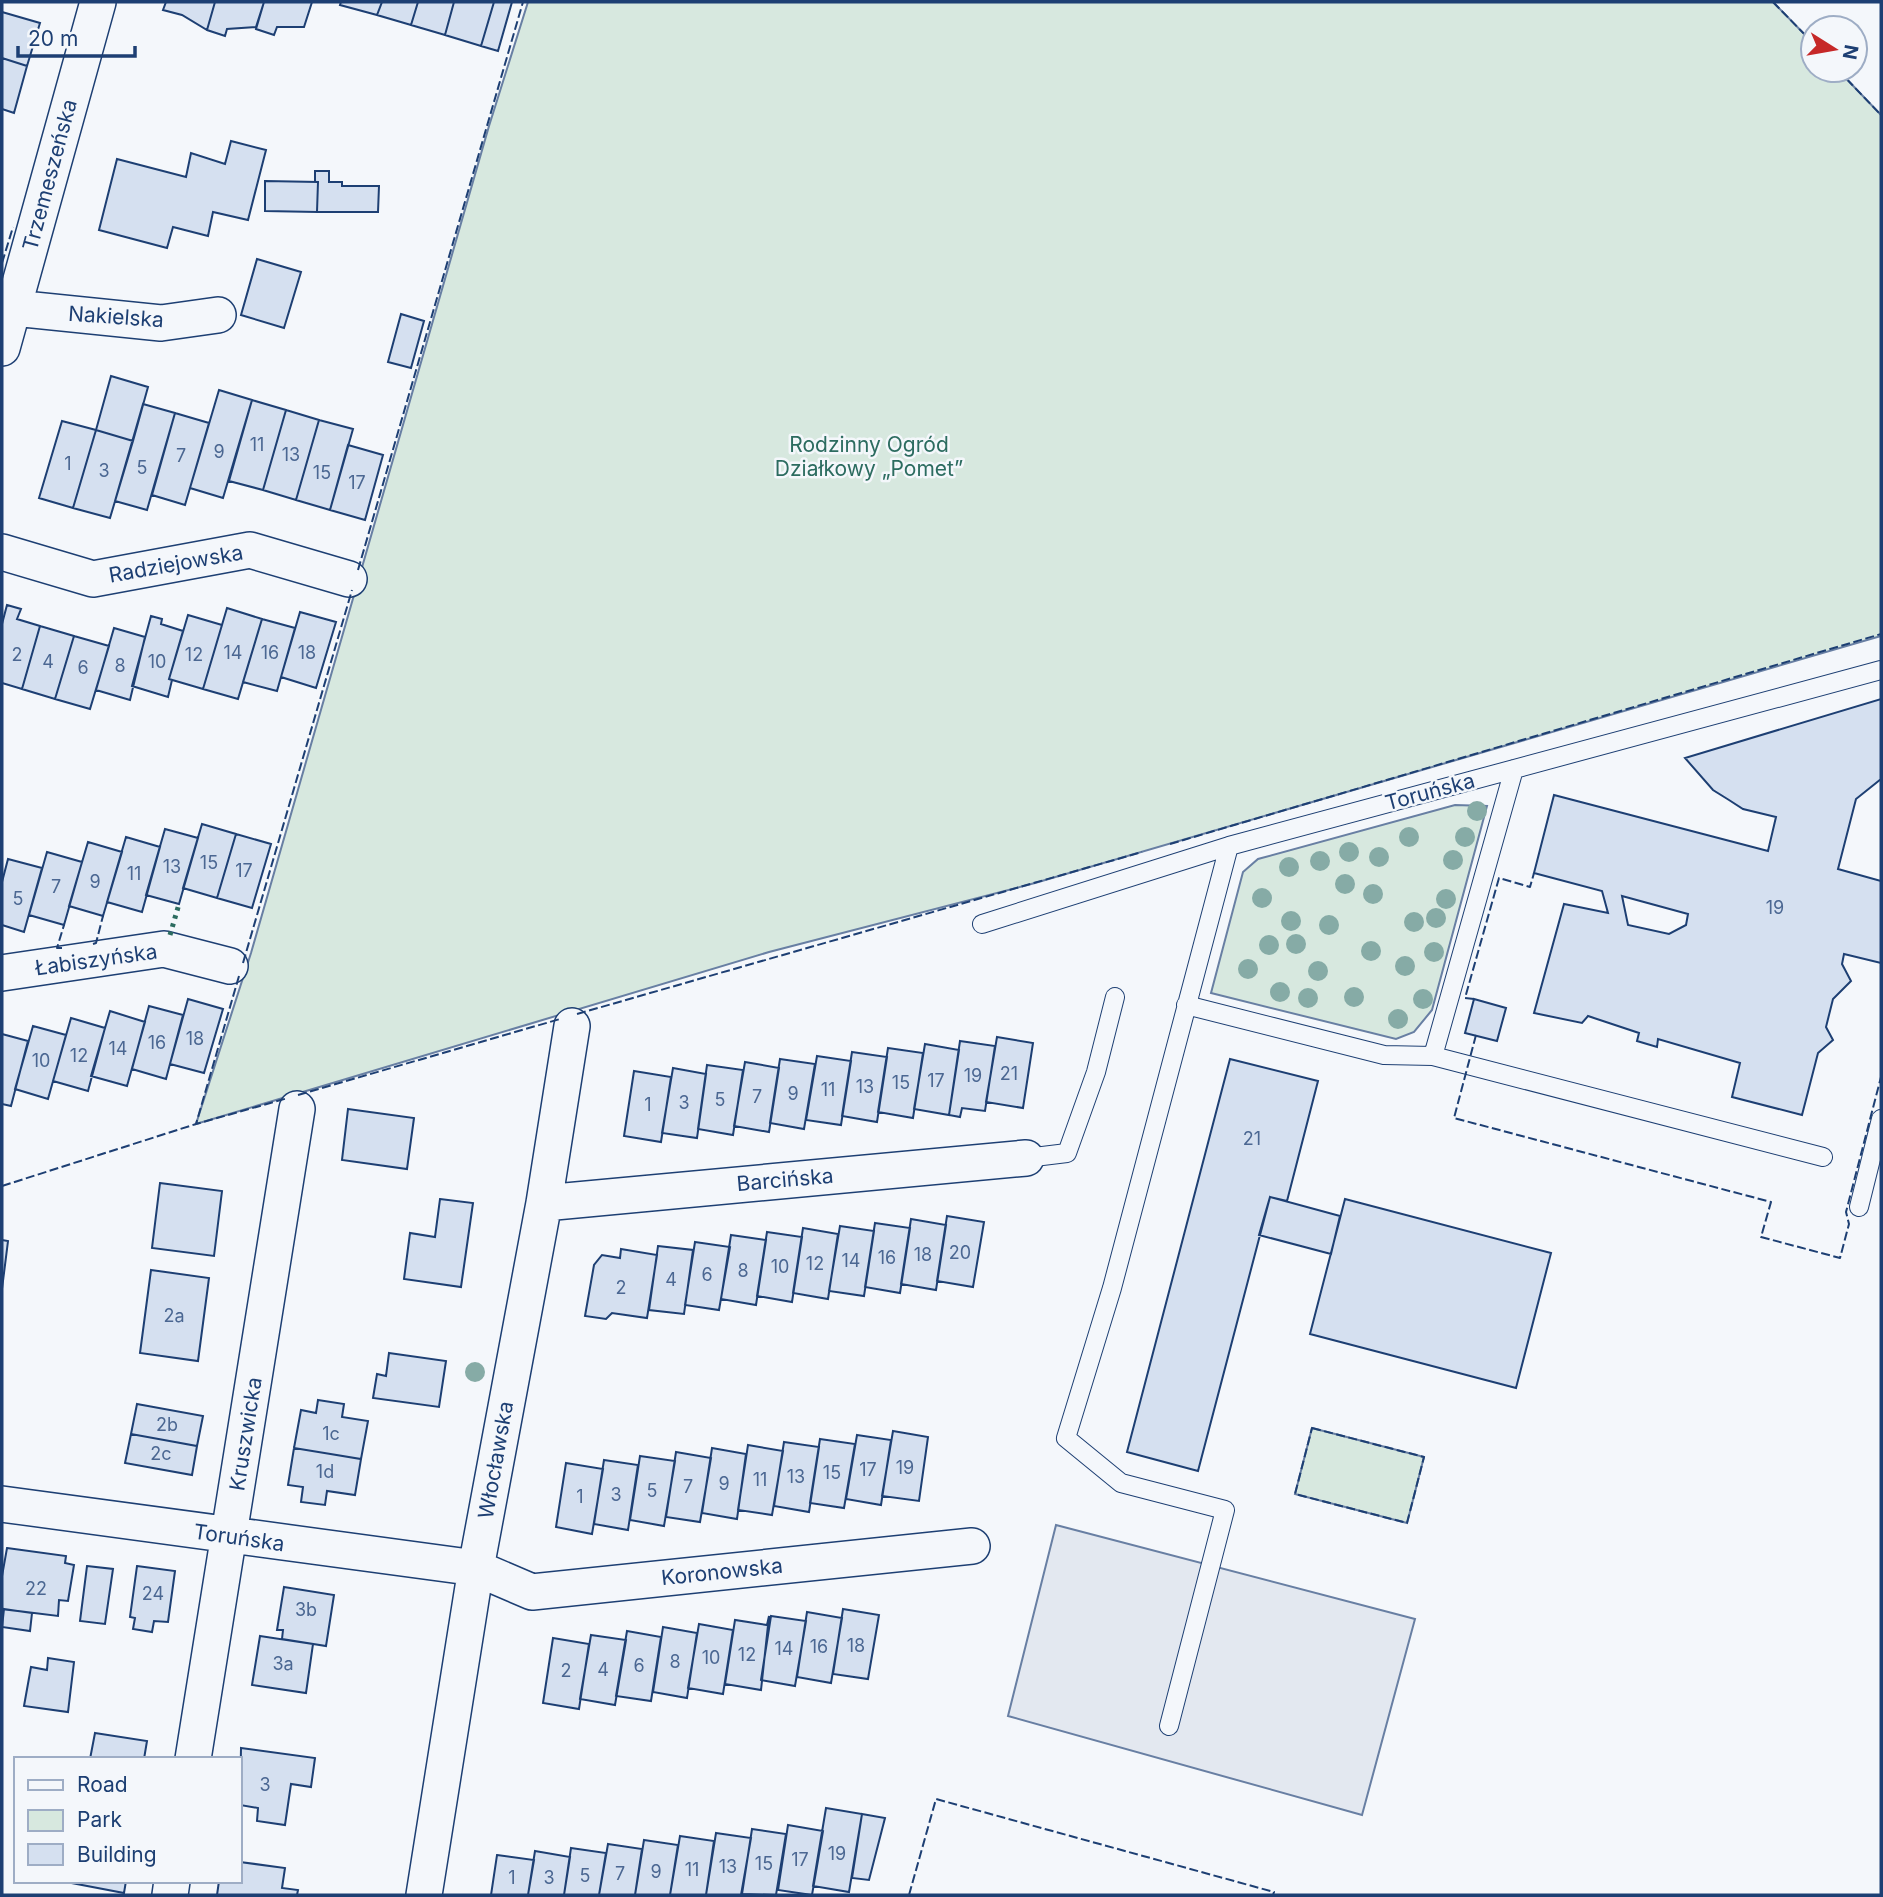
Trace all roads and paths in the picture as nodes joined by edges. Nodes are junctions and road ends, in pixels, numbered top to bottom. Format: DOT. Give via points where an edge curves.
graph roads {
  1 [pos="98,2"];
  2 [pos="14,308"];
  3 [pos="218,315"];
  4 [pos="2,348"];
  5 [pos="2,552"];
  6 [pos="349,579"];
  7 [pos="1881,670"];
  8 [pos="1514,769"];
  9 [pos="1229,846"];
  10 [pos="982,924"];
  11 [pos="230,966"];
  12 [pos="2,973"];
  13 [pos="1115,997"];
  14 [pos="1186,1004"];
  15 [pos="572,1026"];
  16 [pos="1433,1056"];
  17 [pos="297,1109"];
  18 [pos="1881,1119"];
  19 [pos="1823,1157"];
  20 [pos="1026,1158"];
  21 [pos="544,1203"];
  22 [pos="1859,1207"];
  23 [pos="2,1504"];
  24 [pos="229,1537"];
  25 [pos="972,1546"];
  26 [pos="476,1568"];
  27 [pos="1169,1726"];
  28 [pos="193,1757"];
  29 [pos="424,1895"];
  1 -- 2 [label="street, Trzemeszeńska"];
  2 -- 3 [label="street, Nakielska" via="161,323"];
  2 -- 4 [label="street, Trzemeszeńska"];
  5 -- 6 [label="street, Radziejowska" via="93,579 250,550"];
  7 -- 8 [label="lane, Toruńska"];
  8 -- 9 [label="lane, Toruńska"];
  8 -- 16 [label="lane"];
  9 -- 10 [label="lane, Toruńska"];
  9 -- 14 [label="lane"];
  11 -- 12 [label="street, Łabiszyńska" via="164,949"];
  13 -- 20 [label="lane" via="1096,1072 1067,1153"];
  14 -- 16 [label="lane" via="1384,1055"];
  14 -- 27 [label="lane" via="1112,1288 1066,1438 1121,1483 1225,1510"];
  15 -- 21 [label="street, Włocławska"];
  16 -- 19 [label="lane"];
  17 -- 24 [label="street, Kruszwicka"];
  18 -- 22 [label="lane"];
  20 -- 21 [label="street, Barcińska"];
  21 -- 26 [label="street, Włocławska"];
  23 -- 24 [label="street, Toruńska"];
  24 -- 26 [label="street, Toruńska"];
  24 -- 28 [label="street, Kruszwicka"];
  25 -- 26 [label="street, Koronowska" via="532,1592"];
  26 -- 29 [label="street, Włocławska"];
}
